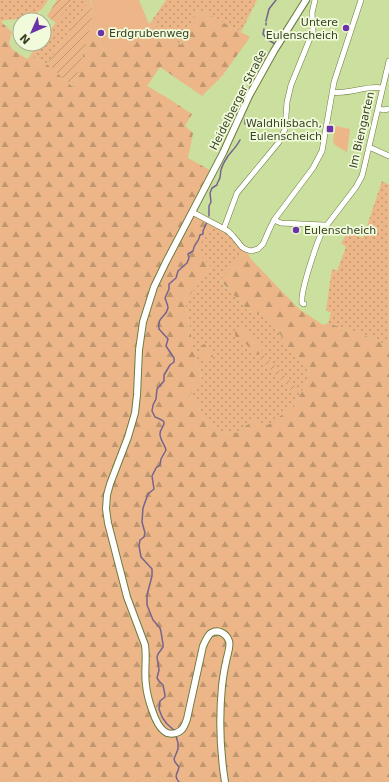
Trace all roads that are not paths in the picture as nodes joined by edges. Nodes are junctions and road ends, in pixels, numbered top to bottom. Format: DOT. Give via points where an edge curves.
graph roads {
  1 [pos="306,0"];
  2 [pos="315,0"];
  3 [pos="361,0"];
  4 [pos="389,61"];
  5 [pos="382,88"];
  6 [pos="332,92"];
  7 [pos="378,108"];
  8 [pos="389,109"];
  9 [pos="369,147"];
  10 [pos="389,156"];
  11 [pos="192,212"];
  12 [pos="274,220"];
  13 [pos="323,226"];
  14 [pos="224,228"];
  15 [pos="304,304"];
  16 [pos="225,782"];
  1 -- 11 [label="street, Heidelberger Straße" via="249,96"];
  2 -- 14 [label="street" via="312,14 313,31 290,88 283,134 237,193"];
  3 -- 6 [label="street"];
  4 -- 5 [label="street, Im Biengarten"];
  5 -- 6 [label="street"];
  5 -- 7 [label="street, Im Biengarten"];
  6 -- 12 [label="street" via="320,156"];
  7 -- 8 [label="street"];
  7 -- 9 [label="street, Im Biengarten"];
  9 -- 10 [label="street"];
  9 -- 13 [label="street, Im Biengarten" via="364,171 357,185 329,223"];
  11 -- 14 [label="street"];
  11 -- 16 [label="street, Heidelberger Straße" via="160,273 147,308 140,343 135,414 109,487 106,510 127,597 145,645 147,692 157,722 164,732 177,733 185,724 203,646 208,637 218,632 224,634 228,640 222,697 221,752"];
  12 -- 13 [label="street" via="281,223"];
  12 -- 14 [label="street" via="263,244 253,250 242,247"];
  13 -- 15 [label="street, Im Biengarten" via="303,292 301,301"];
}
